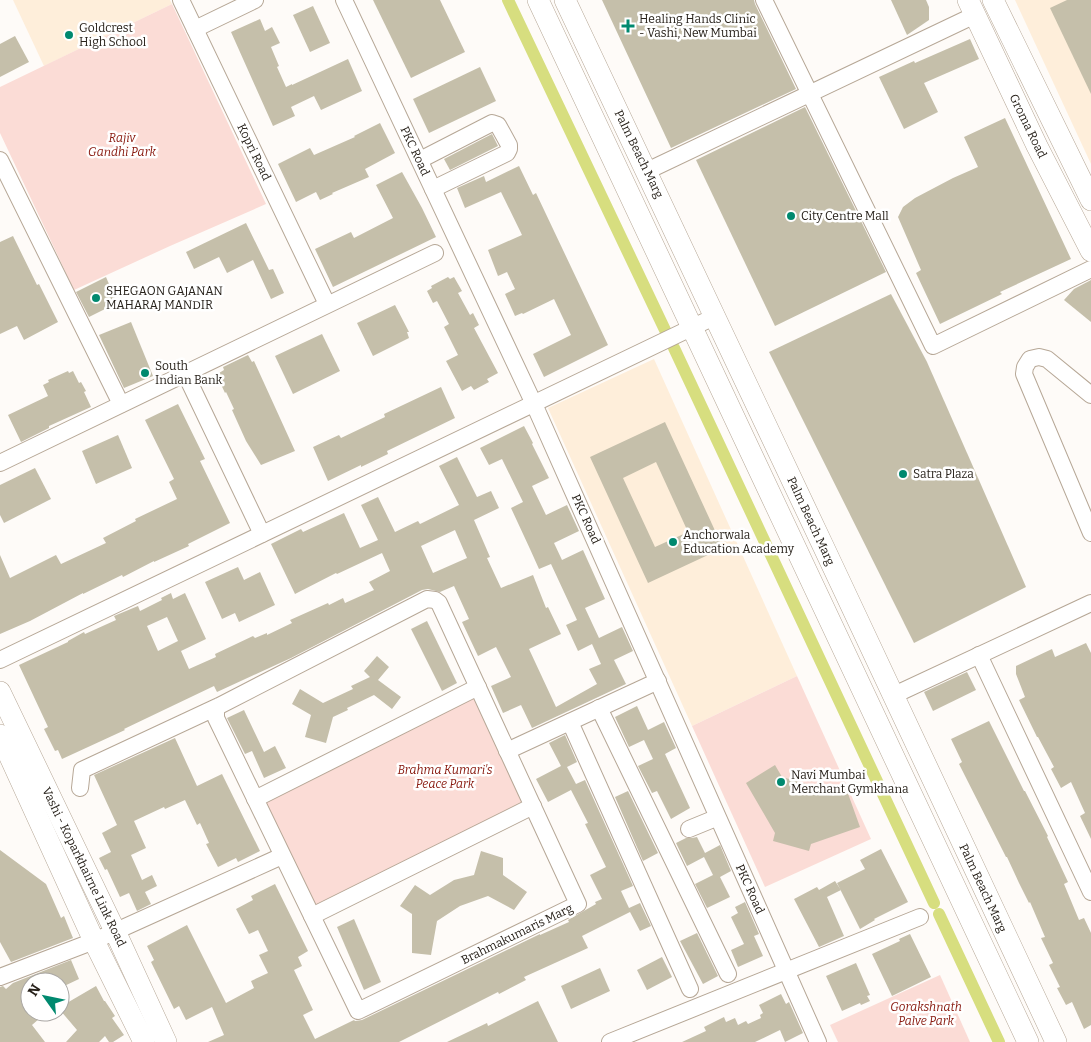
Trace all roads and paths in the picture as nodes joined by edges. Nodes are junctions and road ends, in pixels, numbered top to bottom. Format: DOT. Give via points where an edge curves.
graph roads {
  1 [pos="181,0"];
  2 [pos="255,0"];
  3 [pos="344,0"];
  4 [pos="538,0"];
  5 [pos="565,0"];
  6 [pos="764,0"];
  7 [pos="993,0"];
  8 [pos="972,7"];
  9 [pos="195,29"];
  10 [pos="809,94"];
  11 [pos="1060,137"];
  12 [pos="1037,146"];
  13 [pos="0,160"];
  14 [pos="420,160"];
  15 [pos="647,171"];
  16 [pos="433,189"];
  17 [pos="1091,200"];
  18 [pos="1091,251"];
  19 [pos="435,253"];
  20 [pos="1091,269"];
  21 [pos="327,304"];
  22 [pos="716,316"];
  23 [pos="693,328"];
  24 [pos="185,373"];
  25 [pos="1091,395"];
  26 [pos="121,404"];
  27 [pos="534,404"];
  28 [pos="0,463"];
  29 [pos="1091,533"];
  30 [pos="262,534"];
  31 [pos="1089,609"];
  32 [pos="979,655"];
  33 [pos="0,660"];
  34 [pos="658,681"];
  35 [pos="478,687"];
  36 [pos="0,692"];
  37 [pos="892,696"];
  38 [pos="219,706"];
  39 [pos="599,708"];
  40 [pos="570,722"];
  41 [pos="0,735"];
  42 [pos="507,751"];
  43 [pos="80,788"];
  44 [pos="255,799"];
  45 [pos="533,806"];
  46 [pos="711,820"];
  47 [pos="690,829"];
  48 [pos="282,856"];
  49 [pos="1091,892"];
  50 [pos="312,916"];
  51 [pos="920,917"];
  52 [pos="115,931"];
  53 [pos="94,941"];
  54 [pos="787,971"];
  55 [pos="728,974"];
  56 [pos="0,977"];
  57 [pos="690,989"];
  58 [pos="144,1042"];
  59 [pos="166,1042"];
  60 [pos="610,1042"];
  61 [pos="818,1042"];
  62 [pos="1028,1042"];
  63 [pos="1056,1042"];
  1 -- 9 [label="street, Kopri Road"];
  2 -- 9 [label="street"];
  3 -- 14 [label="street, PKC Road"];
  4 -- 23 [label="main road, Palm Beach Marg"];
  5 -- 15 [label="main road, Palm Beach Marg"];
  6 -- 10 [label="street"];
  7 -- 11 [label="main road, Groma Road"];
  8 -- 10 [label="street"];
  8 -- 12 [label="main road, Groma Road"];
  9 -- 21 [label="street, Kopri Road"];
  10 -- 15 [label="street"];
  10 -- 20 [label="street" via="933,346"];
  11 -- 12 [label="main road"];
  11 -- 17 [label="main road, Groma Road"];
  12 -- 18 [label="main road, Groma Road"];
  13 -- 26 [label="street"];
  14 -- 16 [label="street, PKC Road"];
  14 -- 16 [label="street" via="492,123 498,125 509,145 507,153"];
  15 -- 22 [label="main road, Palm Beach Marg"];
  16 -- 27 [label="street, PKC Road"];
  19 -- 21 [label="street"];
  21 -- 24 [label="street"];
  22 -- 23 [label="street"];
  22 -- 37 [label="main road, Palm Beach Marg"];
  23 -- 27 [label="street"];
  23 -- 62 [label="main road, Palm Beach Marg"];
  24 -- 26 [label="street"];
  24 -- 30 [label="street"];
  25 -- 29 [label="street" via="1047,359 1030,359 1025,367 1024,374"];
  26 -- 28 [label="street"];
  27 -- 30 [label="street"];
  27 -- 34 [label="street, PKC Road"];
  30 -- 33 [label="street"];
  31 -- 32 [label="street"];
  32 -- 37 [label="street"];
  32 -- 49 [label="street"];
  34 -- 39 [label="street"];
  34 -- 54 [label="street, PKC Road"];
  35 -- 38 [label="street, Brahmakumaris Marg" via="439,603 427,599"];
  35 -- 42 [label="street, Brahmakumaris Marg"];
  35 -- 44 [label="street"];
  36 -- 52 [label="main road, Vashi - Koparkhairne Link Road"];
  37 -- 63 [label="main road, Palm Beach Marg"];
  38 -- 43 [label="street, Brahmakumaris Marg" via="82,770"];
  38 -- 44 [label="street, Brahmakumaris Marg" via="216,718"];
  39 -- 40 [label="street"];
  39 -- 55 [label="street"];
  40 -- 42 [label="street"];
  40 -- 57 [label="street"];
  41 -- 53 [label="main road, Vashi - Koparkhairne Link Road"];
  42 -- 45 [label="street, Brahmakumaris Marg"];
  44 -- 48 [label="street, Brahmakumaris Marg"];
  45 -- 50 [label="street"];
  45 -- 50 [label="street, Brahmakumaris Marg" via="578,904 358,1011"];
  46 -- 47 [label="street"];
  48 -- 50 [label="street, Brahmakumaris Marg"];
  48 -- 52 [label="street"];
  51 -- 54 [label="street"];
  52 -- 53 [label="street"];
  52 -- 59 [label="main road, Vashi - Koparkhairne Link Road"];
  53 -- 56 [label="street"];
  53 -- 58 [label="main road, Vashi - Koparkhairne Link Road"];
  54 -- 60 [label="street"];
  54 -- 61 [label="street, PKC Road"];
}
